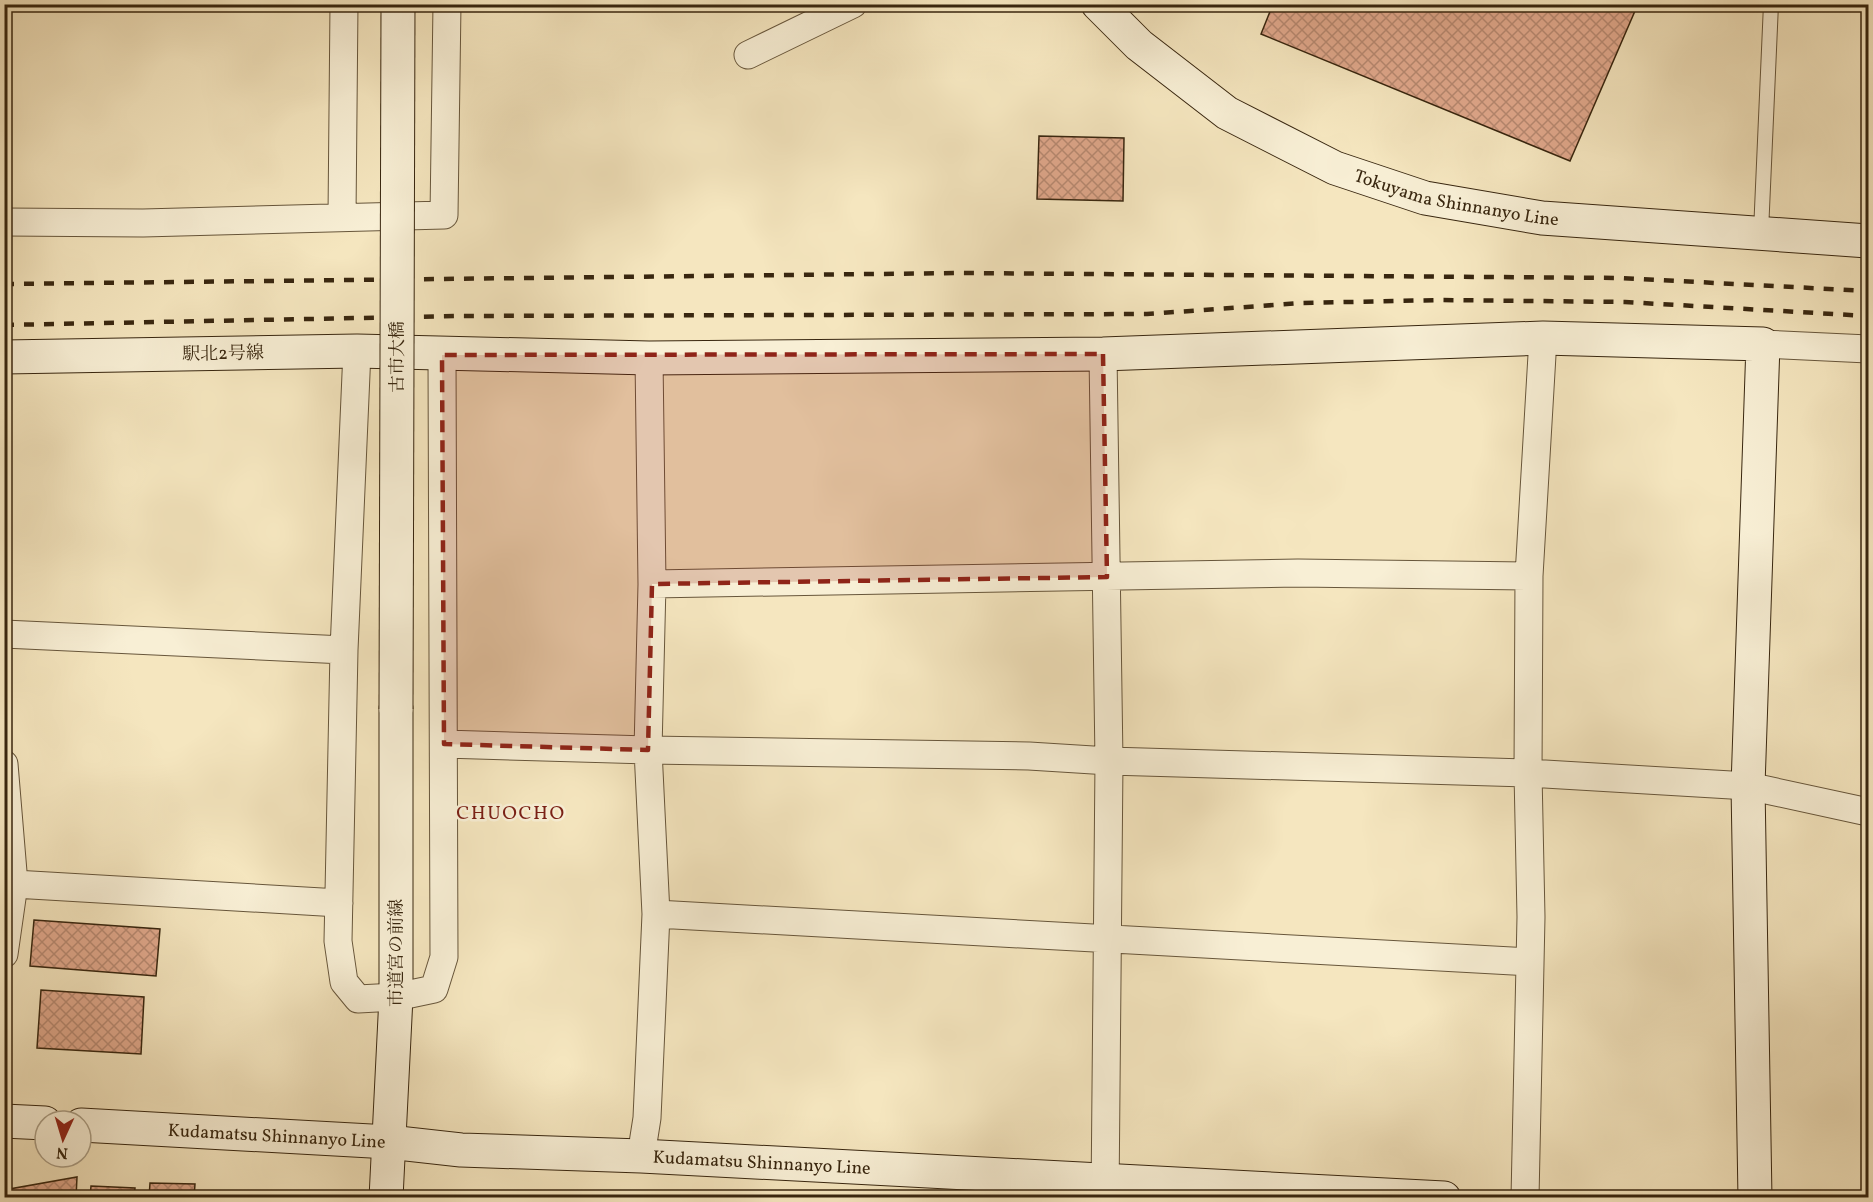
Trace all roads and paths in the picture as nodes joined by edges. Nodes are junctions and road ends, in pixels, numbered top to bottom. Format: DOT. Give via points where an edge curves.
graph roads {
  1 [pos="344,4"];
  2 [pos="398,4"];
  3 [pos="447,4"];
  4 [pos="853,4"];
  5 [pos="1098,4"];
  6 [pos="1771,4"];
  7 [pos="748,55"];
  8 [pos="342,216"];
  9 [pos="4,222"];
  10 [pos="1761,232"];
  11 [pos="1869,241"];
  12 [pos="1543,338"];
  13 [pos="1762,344"];
  14 [pos="1869,350"];
  15 [pos="357,351"];
  16 [pos="1103,354"];
  17 [pos="442,355"];
  18 [pos="4,357"];
  19 [pos="649,358"];
  20 [pos="1529,576"];
  21 [pos="1107,577"];
  22 [pos="652,584"];
  23 [pos="4,634"];
  24 [pos="344,650"];
  25 [pos="396,709"];
  26 [pos="444,744"];
  27 [pos="648,750"];
  28 [pos="1109,761"];
  29 [pos="4,764"];
  30 [pos="1528,773"];
  31 [pos="1748,786"];
  32 [pos="1869,812"];
  33 [pos="14,884"];
  34 [pos="339,903"];
  35 [pos="656,914"];
  36 [pos="1108,941"];
  37 [pos="4,954"];
  38 [pos="1530,962"];
  39 [pos="396,997"];
  40 [pos="4,1121"];
  41 [pos="33,1123"];
  42 [pos="93,1126"];
  43 [pos="389,1142"];
  44 [pos="641,1155"];
  45 [pos="1105,1189"];
  46 [pos="386,1197"];
  47 [pos="1444,1197"];
  48 [pos="1525,1197"];
  49 [pos="1755,1197"];
  1 -- 8 [label="street"];
  2 -- 25 [label="street, 古市大橋, bridge"];
  3 -- 8 [label="street" via="444,214"];
  4 -- 7 [label="street"];
  5 -- 10 [label="street, Tokuyama Shinnanyo Line" via="1139,45 1227,113 1346,172 1425,198 1542,218"];
  6 -- 10 [label="lane"];
  8 -- 9 [label="street" via="143,223"];
  10 -- 11 [label="street, Tokuyama Shinnanyo Line"];
  12 -- 13 [label="street, 駅北2号線"];
  12 -- 16 [label="street, 駅北2号線"];
  12 -- 20 [label="street"];
  13 -- 14 [label="street"];
  13 -- 31 [label="street"];
  15 -- 17 [label="street, 駅北2号線"];
  15 -- 18 [label="street, 駅北2号線"];
  15 -- 24 [label="street"];
  16 -- 19 [label="street, 駅北2号線"];
  16 -- 21 [label="street"];
  17 -- 19 [label="street, 駅北2号線"];
  17 -- 26 [label="street"];
  19 -- 22 [label="street"];
  20 -- 21 [label="street" via="1299,573"];
  20 -- 30 [label="street"];
  21 -- 22 [label="street"];
  21 -- 28 [label="street"];
  22 -- 27 [label="street"];
  23 -- 24 [label="street"];
  24 -- 34 [label="street"];
  25 -- 39 [label="street, 市道宮の前線"];
  26 -- 27 [label="street"];
  26 -- 39 [label="street" via="444,957 434,988"];
  27 -- 28 [label="street" via="1029,756"];
  27 -- 35 [label="street"];
  28 -- 30 [label="street"];
  28 -- 36 [label="street"];
  29 -- 33 [label="street"];
  30 -- 31 [label="street"];
  30 -- 38 [label="street"];
  31 -- 32 [label="street"];
  31 -- 49 [label="street"];
  33 -- 34 [label="street"];
  33 -- 37 [label="street"];
  34 -- 39 [label="street" via="338,941 344,982 358,999"];
  35 -- 36 [label="street"];
  35 -- 44 [label="street" via="647,1118"];
  36 -- 38 [label="street"];
  36 -- 45 [label="street"];
  38 -- 48 [label="street"];
  39 -- 43 [label="street, 市道宮の前線"];
  40 -- 41 [label="street"];
  42 -- 43 [label="street, Kudamatsu Shinnanyo Line"];
  43 -- 44 [label="street, Kudamatsu Shinnanyo Line" via="461,1150"];
  43 -- 46 [label="street, 市道宮の前線"];
  44 -- 45 [label="street, Kudamatsu Shinnanyo Line"];
  45 -- 47 [label="street, Kudamatsu Shinnanyo Line"];
}
